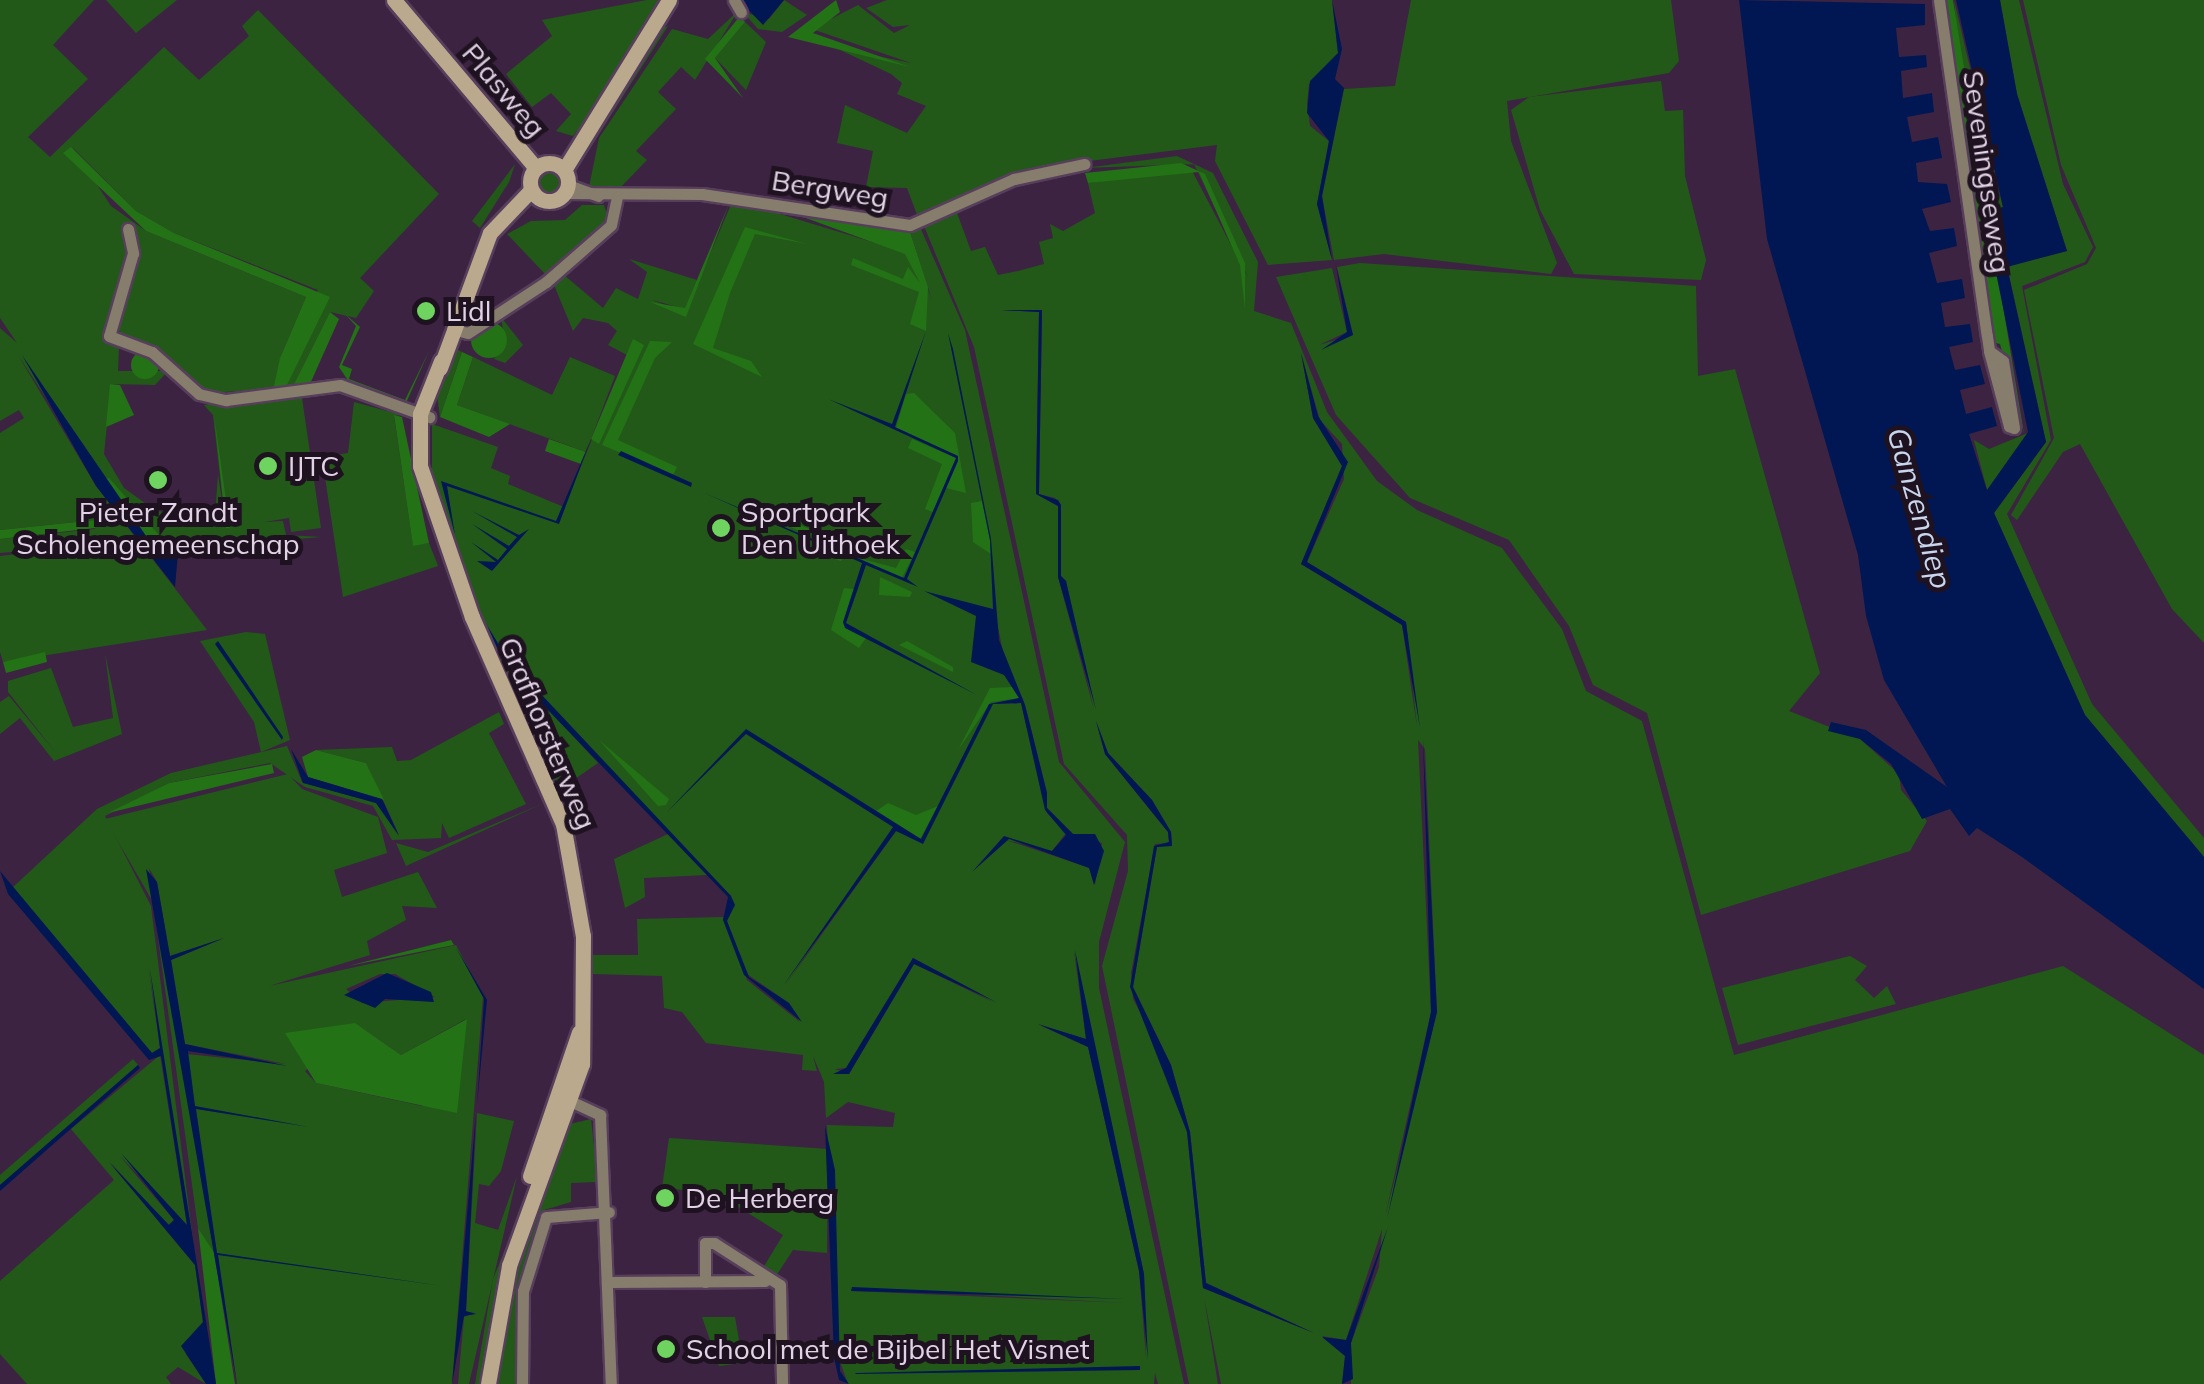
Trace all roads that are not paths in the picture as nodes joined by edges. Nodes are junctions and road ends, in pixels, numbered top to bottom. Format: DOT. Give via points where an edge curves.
graph roads {
  1 [pos="394,0"];
  2 [pos="669,0"];
  3 [pos="1939,0"];
  4 [pos="1084,164"];
  5 [pos="536,168"];
  6 [pos="563,178"];
  7 [pos="534,194"];
  8 [pos="617,197"];
  9 [pos="128,230"];
  10 [pos="452,329"];
  11 [pos="1990,351"];
  12 [pos="424,416"];
  13 [pos="565,1098"];
  14 [pos="609,1212"];
  15 [pos="768,1281"];
  16 [pos="610,1282"];
  17 [pos="705,1282"];
  18 [pos="488,1384"];
  19 [pos="522,1384"];
  20 [pos="611,1384"];
  21 [pos="782,1384"];
  1 -- 5 [label="main road, Plasweg"];
  2 -- 6 [label="main road"];
  3 -- 11 [label="street, Seveningseweg"];
  4 -- 8 [label="street, Bergweg" via="1014,179 910,225 702,194"];
  5 -- 6 [label="main road"];
  5 -- 7 [label="main road"];
  6 -- 7 [label="main road"];
  6 -- 8 [label="street, Bergweg" via="602,198"];
  7 -- 10 [label="main road, Grafhorsterweg" via="488,243"];
  8 -- 10 [label="street" via="610,225 546,282 468,333"];
  9 -- 12 [label="street" via="133,253 109,336 152,352 199,394 226,400 340,385"];
  10 -- 12 [label="main road, Grafhorsterweg"];
  11 -- 11 [label="street, Seveningseweg" via="2009,426 2014,428 2002,361"];
  12 -- 13 [label="main road, Grafhorsterweg" via="425,476 472,617 563,824 583,936 582,1019"];
  13 -- 14 [label="street" via="600,1116"];
  13 -- 18 [label="main road, Grafhorsterweg" via="524,1214"];
  14 -- 16 [label="street"];
  14 -- 19 [label="street" via="546,1217 522,1291"];
  15 -- 17 [label="street"];
  15 -- 17 [label="street" via="705,1243"];
  15 -- 21 [label="street" via="780,1285"];
  16 -- 17 [label="street"];
  16 -- 20 [label="street"];
}
